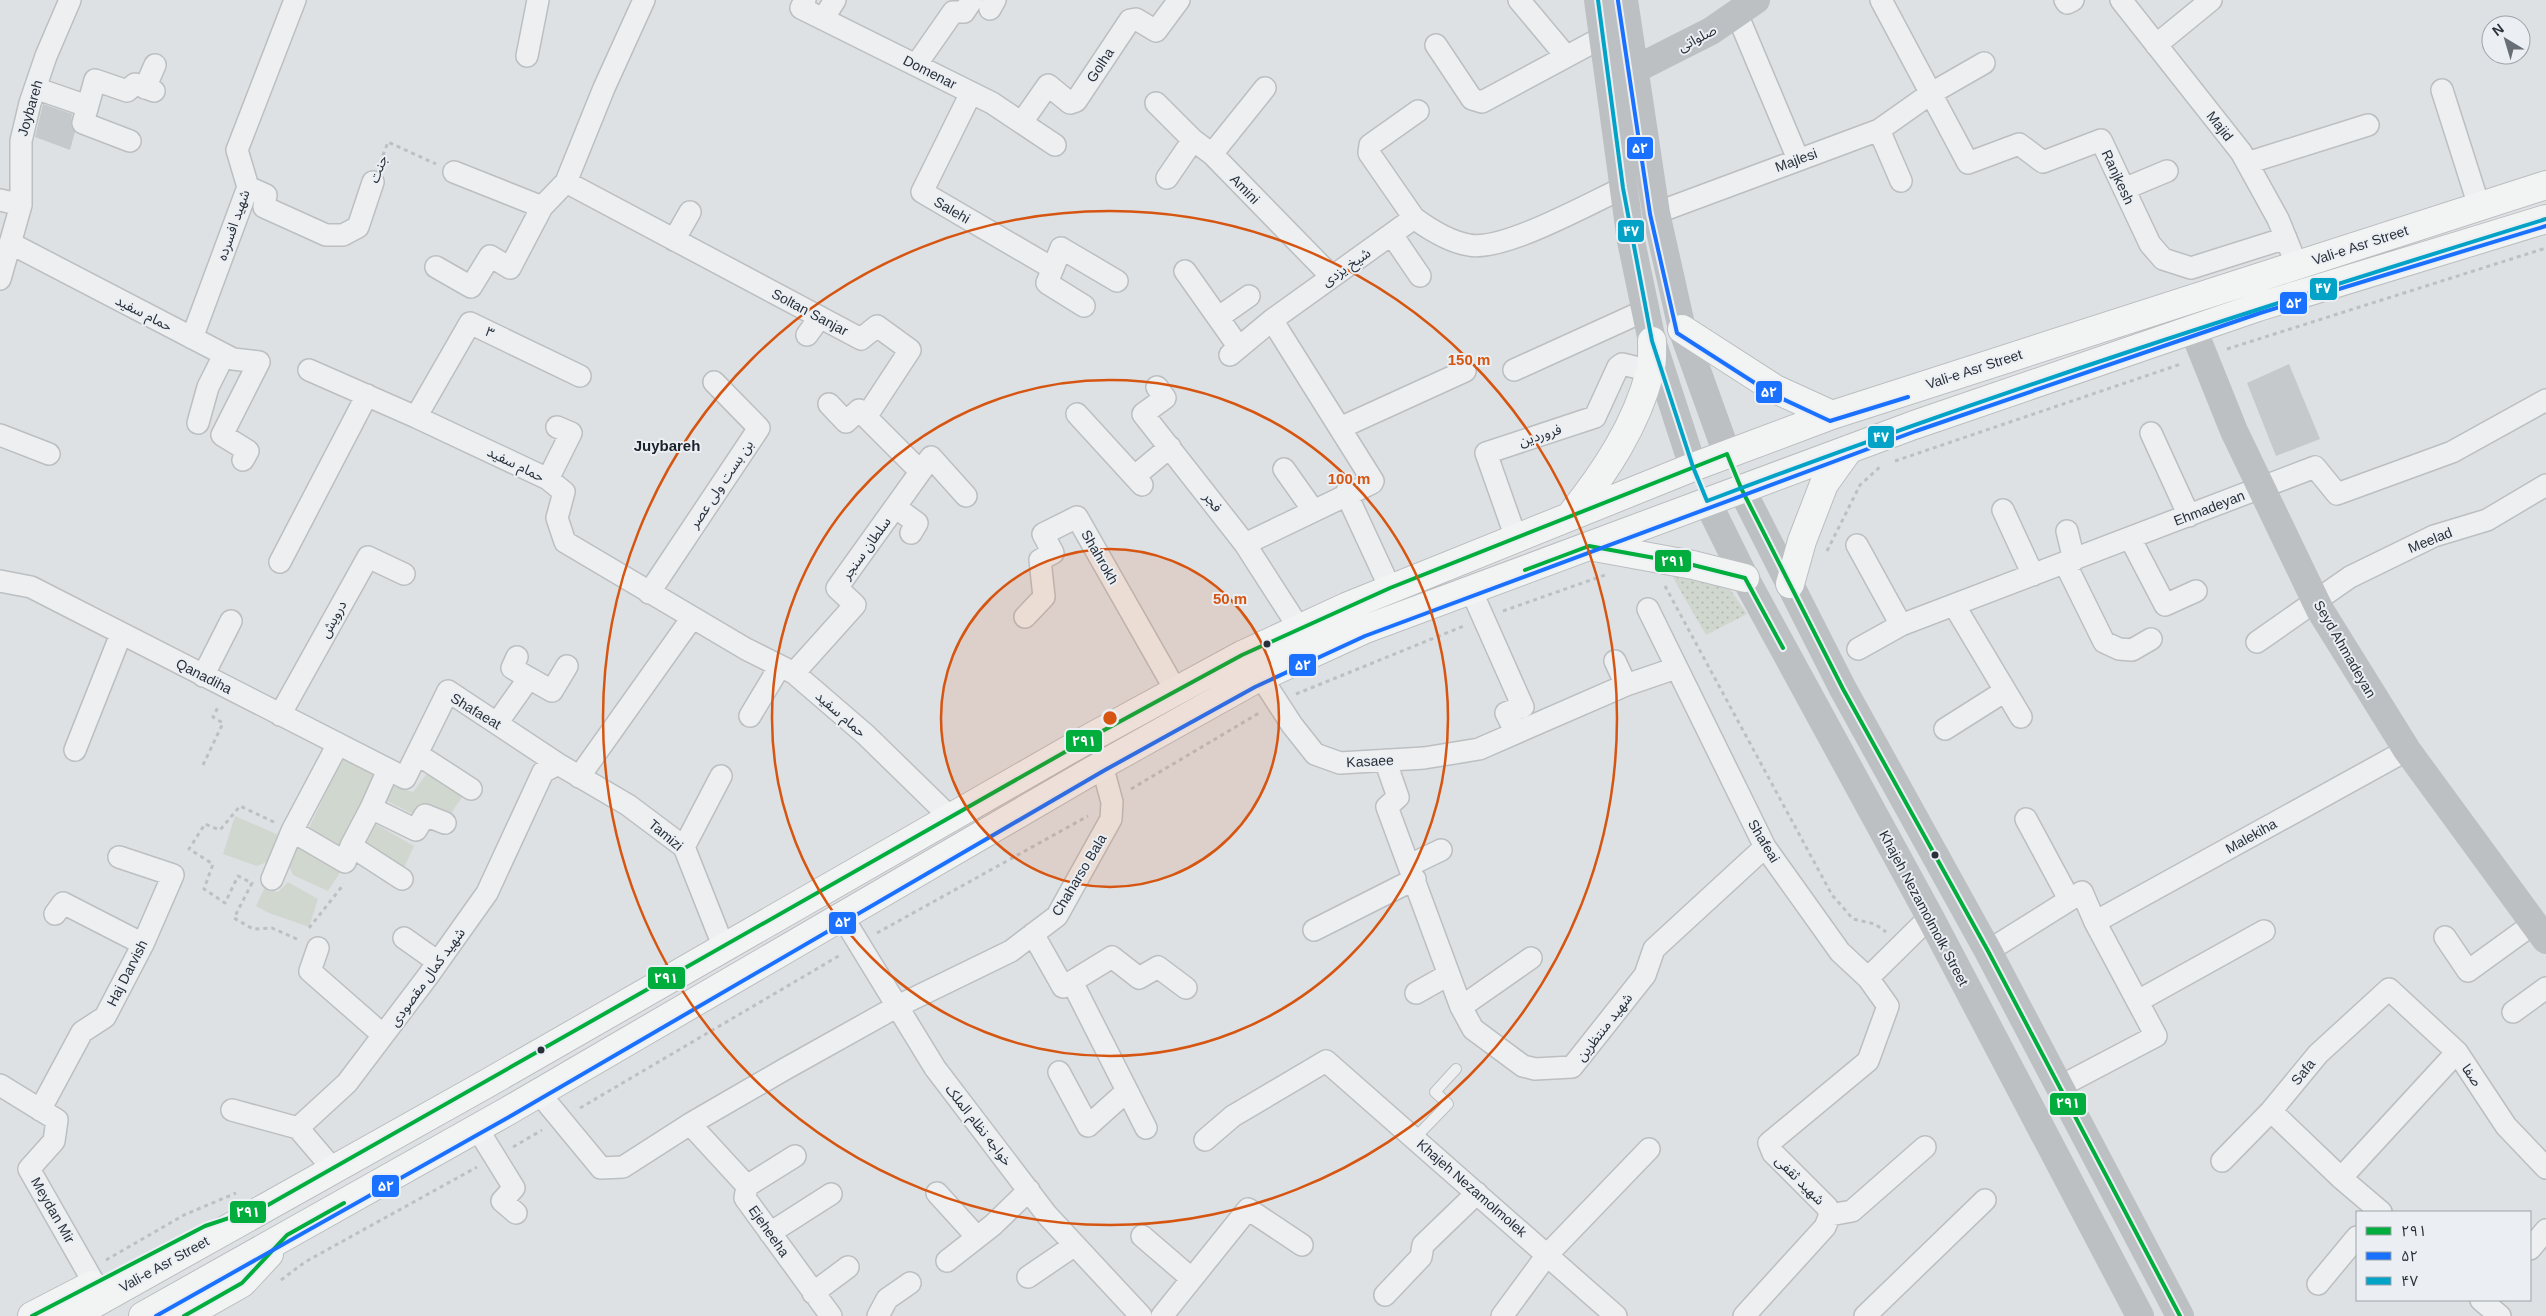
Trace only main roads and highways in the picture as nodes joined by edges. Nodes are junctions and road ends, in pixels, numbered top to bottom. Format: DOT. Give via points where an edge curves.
graph roads {
  1 [pos="1598,0"];
  2 [pos="1624,0"];
  3 [pos="1746,7"];
  4 [pos="1634,70"];
  5 [pos="2546,185"];
  6 [pos="2546,219"];
  7 [pos="1682,329"];
  8 [pos="2193,329"];
  9 [pos="1652,341"];
  10 [pos="1832,415"];
  11 [pos="1849,449"];
  12 [pos="1727,454"];
  13 [pos="1693,467"];
  14 [pos="1741,488"];
  15 [pos="1707,501"];
  16 [pos="1569,516"];
  17 [pos="1589,546"];
  18 [pos="1745,578"];
  19 [pos="1790,584"];
  20 [pos="2540,932"];
  21 [pos="2062,1094"];
  22 [pos="2035,1117"];
  23 [pos="268,1205"];
  24 [pos="287,1235"];
  25 [pos="32,1316"];
  26 [pos="72,1316"];
  27 [pos="143,1316"];
  28 [pos="184,1316"];
  29 [pos="2140,1316"];
  30 [pos="2180,1316"];
  1 -- 9 [label="main road" via="1623,188"];
  2 -- 4 [label="main road"];
  3 -- 4 [label="main road, صلواتی" via="1711,31"];
  4 -- 7 [label="main road" via="1656,213"];
  5 -- 10 [label="main road, Vali-e Asr Street"];
  6 -- 8 [label="main road, Vali-e Asr Street"];
  7 -- 10 [label="main road" via="1775,389"];
  7 -- 12 [label="main road"];
  8 -- 11 [label="main road, Vali-e Asr Street"];
  8 -- 20 [label="main road, Seyd Ahmadeyan" via="2234,431 2315,600 2406,750"];
  9 -- 13 [label="main road"];
  9 -- 16 [label="main road" via="1651,371 1629,429 1600,478"];
  10 -- 12 [label="main road, Vali-e Asr Street"];
  11 -- 14 [label="main road, Vali-e Asr Street"];
  11 -- 19 [label="main road" via="1824,484 1802,540"];
  12 -- 13 [label="main road, Vali-e Asr Street"];
  12 -- 14 [label="main road"];
  13 -- 15 [label="main road"];
  13 -- 16 [label="main road, Vali-e Asr Street"];
  14 -- 15 [label="main road, Vali-e Asr Street"];
  14 -- 19 [label="main road"];
  15 -- 17 [label="main road, Vali-e Asr Street"];
  15 -- 18 [label="main road, Khajeh Nezamolmolk Street"];
  16 -- 23 [label="main road, Vali-e Asr Street" via="1390,588 1242,655"];
  17 -- 18 [label="main road"];
  17 -- 24 [label="main road, Vali-e Asr Street" via="1363,630 1261,677 1102,765 539,1093"];
  18 -- 22 [label="main road, Khajeh Nezamolmolk Street"];
  19 -- 21 [label="main road"];
  21 -- 22 [label="main road"];
  21 -- 30 [label="main road"];
  22 -- 29 [label="main road, Khajeh Nezamolmolk Street"];
  23 -- 25 [label="main road" via="205,1226 91,1277"];
  23 -- 26 [label="main road, Vali-e Asr Street"];
  24 -- 27 [label="main road, Vali-e Asr Street"];
  24 -- 28 [label="main road" via="242,1284"];
}
